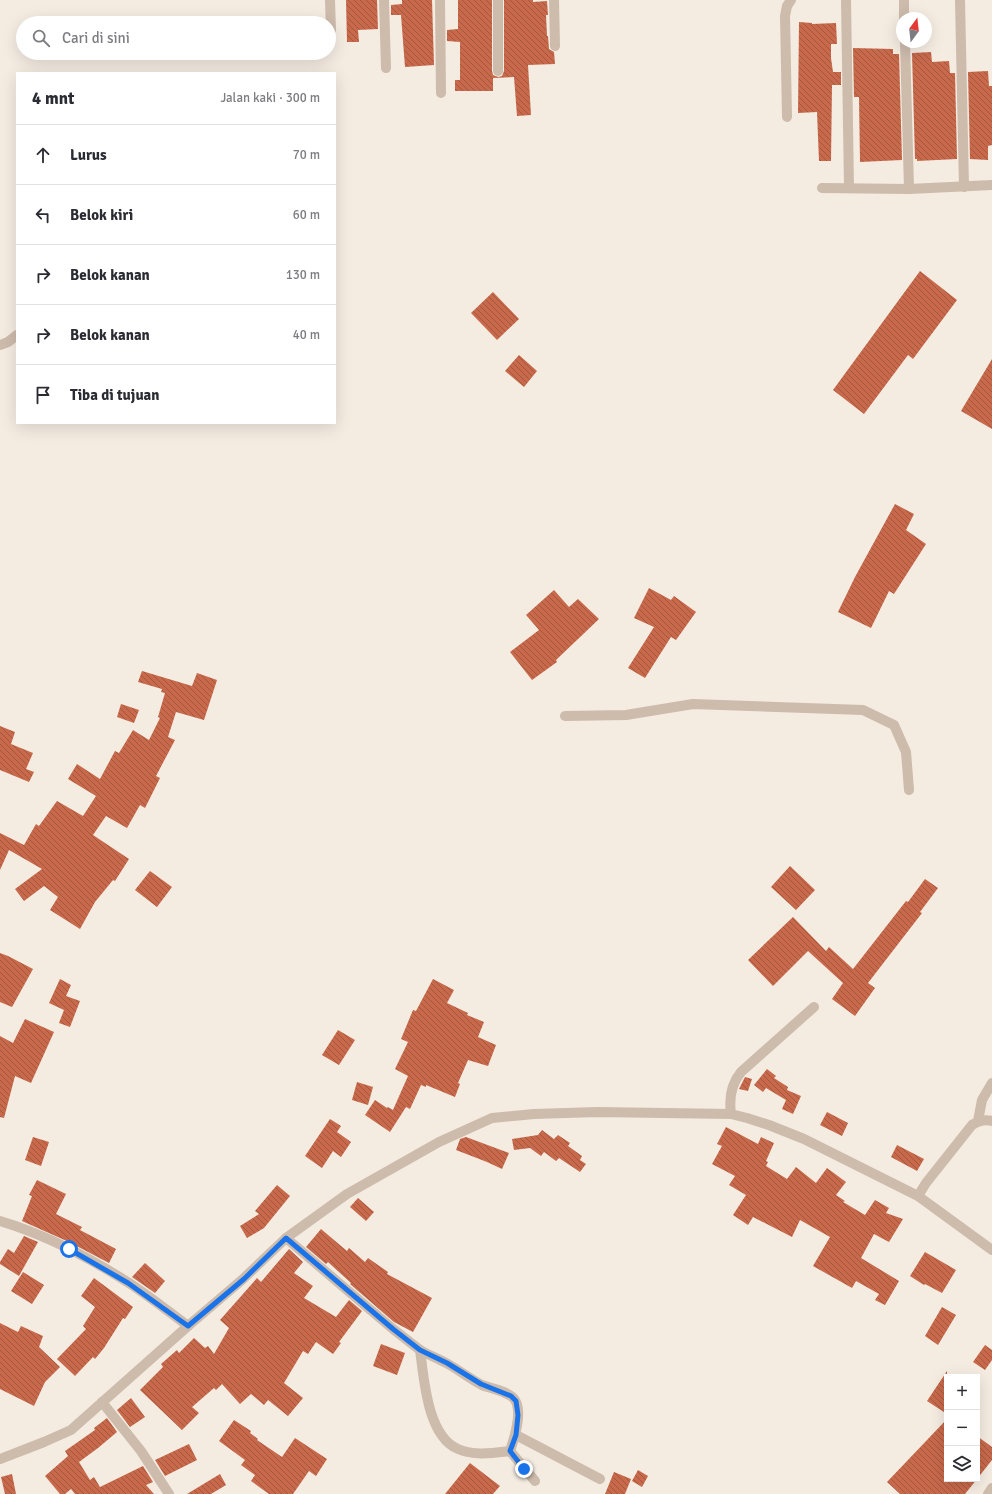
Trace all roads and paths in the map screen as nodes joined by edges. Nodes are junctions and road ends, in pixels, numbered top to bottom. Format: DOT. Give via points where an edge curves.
graph roads {
  1 [pos="330,0"];
  2 [pos="384,0"];
  3 [pos="440,0"];
  4 [pos="498,0"];
  5 [pos="554,0"];
  6 [pos="791,0"];
  7 [pos="846,0"];
  8 [pos="904,0"];
  9 [pos="960,0"];
  10 [pos="904,12"];
  11 [pos="331,16"];
  12 [pos="555,46"];
  13 [pos="905,48"];
  14 [pos="386,68"];
  15 [pos="498,71"];
  16 [pos="441,93"];
  17 [pos="787,117"];
  18 [pos="992,185"];
  19 [pos="850,187"];
  20 [pos="964,187"];
  21 [pos="822,188"];
  22 [pos="909,189"];
  23 [pos="16,336"];
  24 [pos="0,345"];
  25 [pos="565,716"];
  26 [pos="909,790"];
  27 [pos="814,1007"];
  28 [pos="992,1083"];
  29 [pos="731,1114"];
  30 [pos="978,1121"];
  31 [pos="992,1121"];
  32 [pos="918,1196"];
  33 [pos="0,1221"];
  34 [pos="286,1238"];
  35 [pos="992,1250"];
  36 [pos="188,1326"];
  37 [pos="420,1350"];
  38 [pos="102,1402"];
  39 [pos="516,1435"];
  40 [pos="510,1451"];
  41 [pos="0,1458"];
  42 [pos="600,1479"];
  43 [pos="535,1481"];
  44 [pos="992,1488"];
  45 [pos="169,1494"];
  46 [pos="988,1494"];
  1 -- 11 [label="street"];
  2 -- 14 [label="street"];
  3 -- 16 [label="street"];
  4 -- 15 [label="street"];
  5 -- 12 [label="street"];
  6 -- 17 [label="street" via="785,16"];
  7 -- 19 [label="street"];
  8 -- 10 [label="street"];
  9 -- 20 [label="street"];
  13 -- 22 [label="street"];
  18 -- 20 [label="street"];
  19 -- 21 [label="street"];
  19 -- 22 [label="street"];
  20 -- 22 [label="street"];
  23 -- 24 [label="street"];
  25 -- 26 [label="street" via="626,715 693,704 863,710 894,725 906,752"];
  27 -- 29 [label="street" via="746,1066 734,1082 730,1100"];
  28 -- 30 [label="street" via="982,1100"];
  29 -- 32 [label="street" via="804,1139"];
  29 -- 34 [label="street" via="597,1112 492,1118 438,1142 347,1194"];
  30 -- 31 [label="street"];
  30 -- 32 [label="street" via="948,1153"];
  32 -- 35 [label="street"];
  33 -- 36 [label="street" via="69,1249 128,1283"];
  34 -- 36 [label="street" via="244,1279"];
  34 -- 37 [label="street"];
  36 -- 38 [label="street"];
  37 -- 39 [label="street" via="481,1384 511,1396 518,1407"];
  37 -- 40 [label="street" via="429,1410 446,1441 458,1450 469,1452 482,1454"];
  38 -- 41 [label="street" via="71,1430"];
  38 -- 45 [label="street" via="141,1451"];
  39 -- 40 [label="street"];
  39 -- 42 [label="street"];
  40 -- 43 [label="street"];
  44 -- 46 [label="street"];
}
